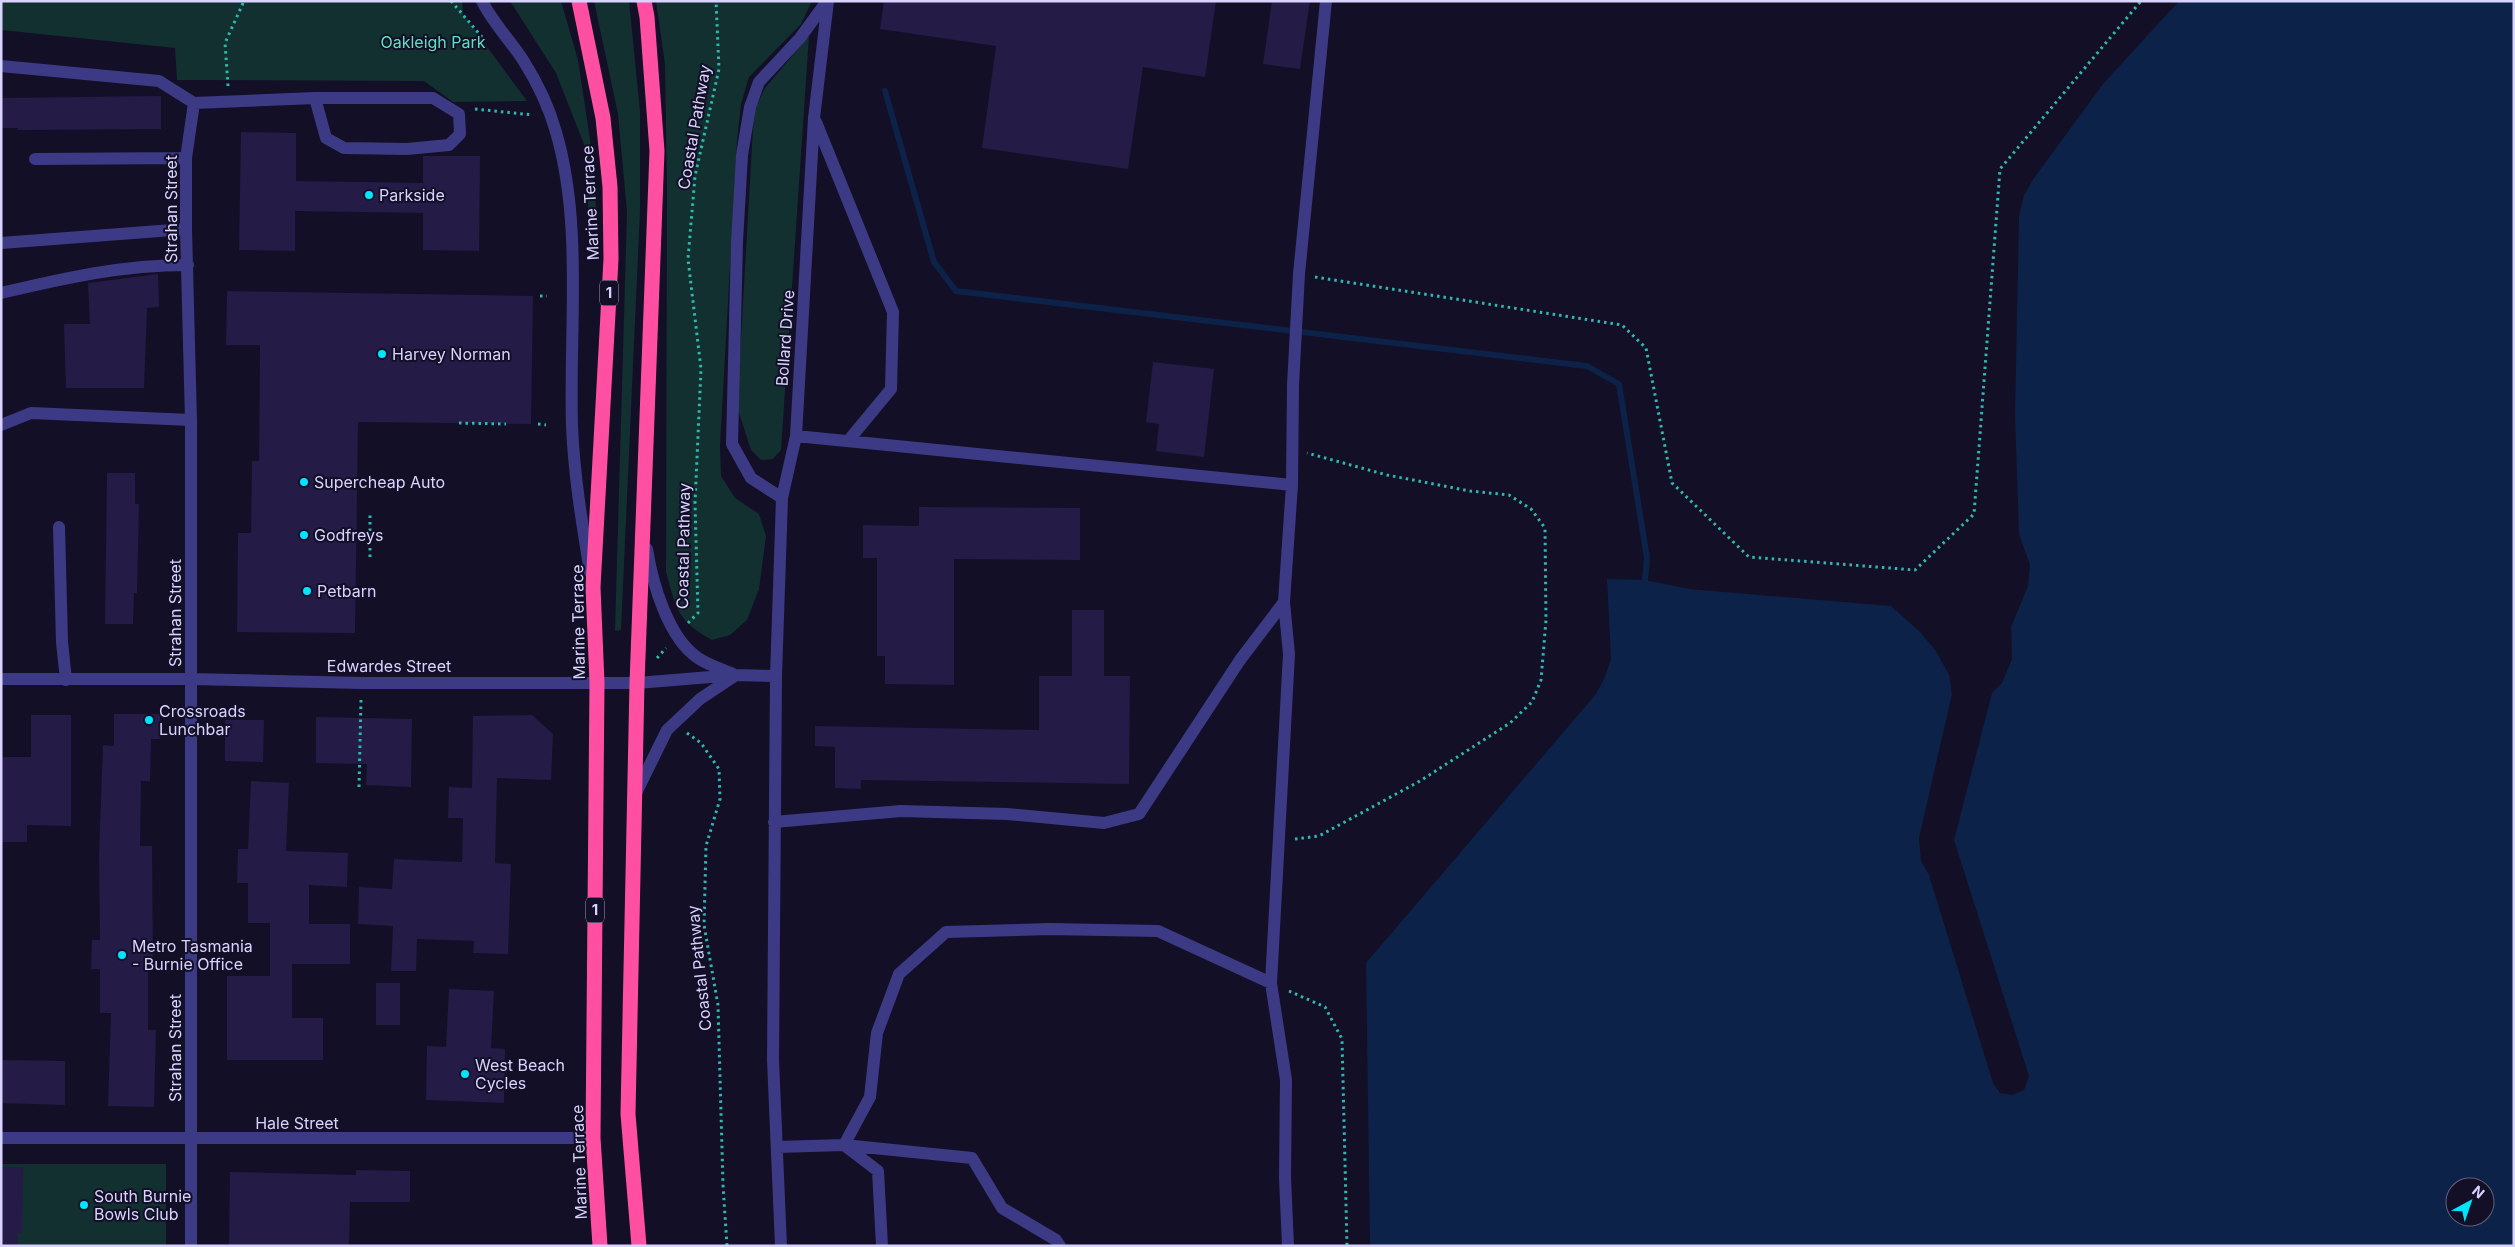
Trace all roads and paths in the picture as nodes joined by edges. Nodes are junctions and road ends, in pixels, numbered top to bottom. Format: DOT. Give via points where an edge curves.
graph roads {
  1 [pos="244,1"];
  2 [pos="450,1"];
  3 [pos="482,1"];
  4 [pos="579,1"];
  5 [pos="644,1"];
  6 [pos="716,1"];
  7 [pos="828,1"];
  8 [pos="1326,1"];
  9 [pos="2141,1"];
  10 [pos="488,44"];
  11 [pos="1,66"];
  12 [pos="315,98"];
  13 [pos="227,102"];
  14 [pos="194,103"];
  15 [pos="469,108"];
  16 [pos="551,117"];
  17 [pos="814,118"];
  18 [pos="35,158"];
  19 [pos="186,158"];
  20 [pos="186,229"];
  21 [pos="1,243"];
  22 [pos="188,265"];
  23 [pos="1299,274"];
  24 [pos="1,293"];
  25 [pos="540,296"];
  26 [pos="547,296"];
  27 [pos="191,420"];
  28 [pos="459,423"];
  29 [pos="506,424"];
  30 [pos="538,424"];
  31 [pos="1,425"];
  32 [pos="546,425"];
  33 [pos="796,436"];
  34 [pos="848,441"];
  35 [pos="1292,448"];
  36 [pos="1292,485"];
  37 [pos="782,498"];
  38 [pos="370,515"];
  39 [pos="643,522"];
  40 [pos="59,527"];
  41 [pos="370,557"];
  42 [pos="592,587"];
  43 [pos="1284,602"];
  44 [pos="676,636"];
  45 [pos="735,676"];
  46 [pos="776,676"];
  47 [pos="1,679"];
  48 [pos="191,679"];
  49 [pos="66,680"];
  50 [pos="362,683"];
  51 [pos="597,683"];
  52 [pos="637,683"];
  53 [pos="674,723"];
  54 [pos="359,787"];
  55 [pos="634,797"];
  56 [pos="774,822"];
  57 [pos="1278,842"];
  58 [pos="1270,983"];
  59 [pos="1,1138"];
  60 [pos="593,1138"];
  61 [pos="191,1140"];
  62 [pos="844,1145"];
  63 [pos="777,1147"];
  64 [pos="190,1246"];
  65 [pos="600,1246"];
  66 [pos="639,1246"];
  67 [pos="727,1246"];
  68 [pos="782,1246"];
  69 [pos="882,1246"];
  70 [pos="1060,1246"];
  71 [pos="1288,1246"];
  72 [pos="1346,1246"];
  1 -- 13 [label="path" via="225,43"];
  2 -- 10 [label="path"];
  3 -- 16 [label="street" via="534,78"];
  4 -- 42 [label="highway, Marine Terrace / 1" via="603,118 611,232"];
  5 -- 39 [label="highway" via="657,151"];
  6 -- 44 [label="path, Coastal Pathway" via="719,69 695,176 688,259 701,369 695,504 698,613"];
  7 -- 17 [label="street, Bollard Drive"];
  7 -- 37 [label="street" via="800,38 758,82 742,154 732,444 751,478"];
  8 -- 23 [label="street"];
  9 -- 23 [label="path" via="2000,169 1974,514 1914,570 1749,557 1672,483 1646,348 1622,325"];
  11 -- 14 [label="street" via="158,81"];
  12 -- 12 [label="street" via="326,138 344,148 398,149 448,145 460,134 459,114 433,98"];
  12 -- 13 [label="street"];
  13 -- 14 [label="street"];
  14 -- 19 [label="street, Strahan Street"];
  15 -- 16 [label="path"];
  16 -- 42 [label="street" via="564,169 571,228 572,426 579,504"];
  17 -- 33 [label="street, Bollard Drive"];
  17 -- 34 [label="street" via="893,312 891,388"];
  18 -- 19 [label="street"];
  19 -- 20 [label="street, Strahan Street"];
  20 -- 21 [label="street"];
  20 -- 22 [label="street, Strahan Street"];
  22 -- 24 [label="street" via="92,272"];
  22 -- 27 [label="street, Strahan Street"];
  23 -- 35 [label="street" via="1292,385"];
  25 -- 26 [label="path"];
  27 -- 31 [label="street" via="31,413"];
  27 -- 48 [label="street, Strahan Street"];
  28 -- 29 [label="path"];
  30 -- 32 [label="path"];
  33 -- 34 [label="street"];
  33 -- 37 [label="street, Bollard Drive"];
  34 -- 36 [label="street"];
  35 -- 36 [label="street"];
  35 -- 57 [label="path" via="1387,475 1509,496 1531,509 1545,528 1546,620 1542,680 1532,702 1510,723 1420,781 1320,836"];
  36 -- 43 [label="street"];
  37 -- 46 [label="street, Bollard Drive"];
  38 -- 41 [label="path"];
  39 -- 44 [label="street" via="651,578"];
  39 -- 52 [label="highway"];
  40 -- 49 [label="street"];
  42 -- 51 [label="highway, Marine Terrace / 1"];
  43 -- 56 [label="street" via="1240,660 1139,814 1104,823 1006,814 901,811"];
  43 -- 57 [label="street" via="1289,654"];
  44 -- 45 [label="street" via="697,658"];
  44 -- 52 [label="path, Coastal Pathway"];
  45 -- 46 [label="street, Edwardes Street"];
  45 -- 52 [label="street, Edwardes Street"];
  45 -- 53 [label="street" via="700,699"];
  46 -- 56 [label="street, Bollard Drive"];
  47 -- 49 [label="street, Edwardes Street"];
  48 -- 49 [label="street, Edwardes Street"];
  48 -- 50 [label="street, Edwardes Street"];
  48 -- 61 [label="street, Strahan Street"];
  50 -- 51 [label="street, Edwardes Street"];
  50 -- 54 [label="path"];
  51 -- 52 [label="street, Edwardes Street"];
  51 -- 60 [label="highway, Marine Terrace / 1"];
  52 -- 55 [label="highway"];
  53 -- 55 [label="street" via="659,744"];
  53 -- 67 [label="path, Coastal Pathway" via="701,743 719,769 720,799 706,846 704,925 718,1005"];
  55 -- 66 [label="highway" via="628,1114"];
  56 -- 63 [label="street, Bollard Drive" via="773,1060"];
  57 -- 58 [label="street"];
  58 -- 62 [label="street" via="1158,931 946,932 899,974 877,1033 870,1097"];
  58 -- 71 [label="street" via="1286,1080"];
  58 -- 72 [label="path" via="1325,1008 1342,1039"];
  59 -- 61 [label="street, Hale Street"];
  60 -- 61 [label="street, Hale Street"];
  60 -- 65 [label="highway, Marine Terrace / 1"];
  61 -- 64 [label="street, Strahan Street"];
  62 -- 63 [label="street"];
  62 -- 69 [label="street" via="878,1171"];
  62 -- 70 [label="street" via="972,1158 1002,1208 1056,1240"];
  63 -- 68 [label="street, Bollard Drive"];
}
